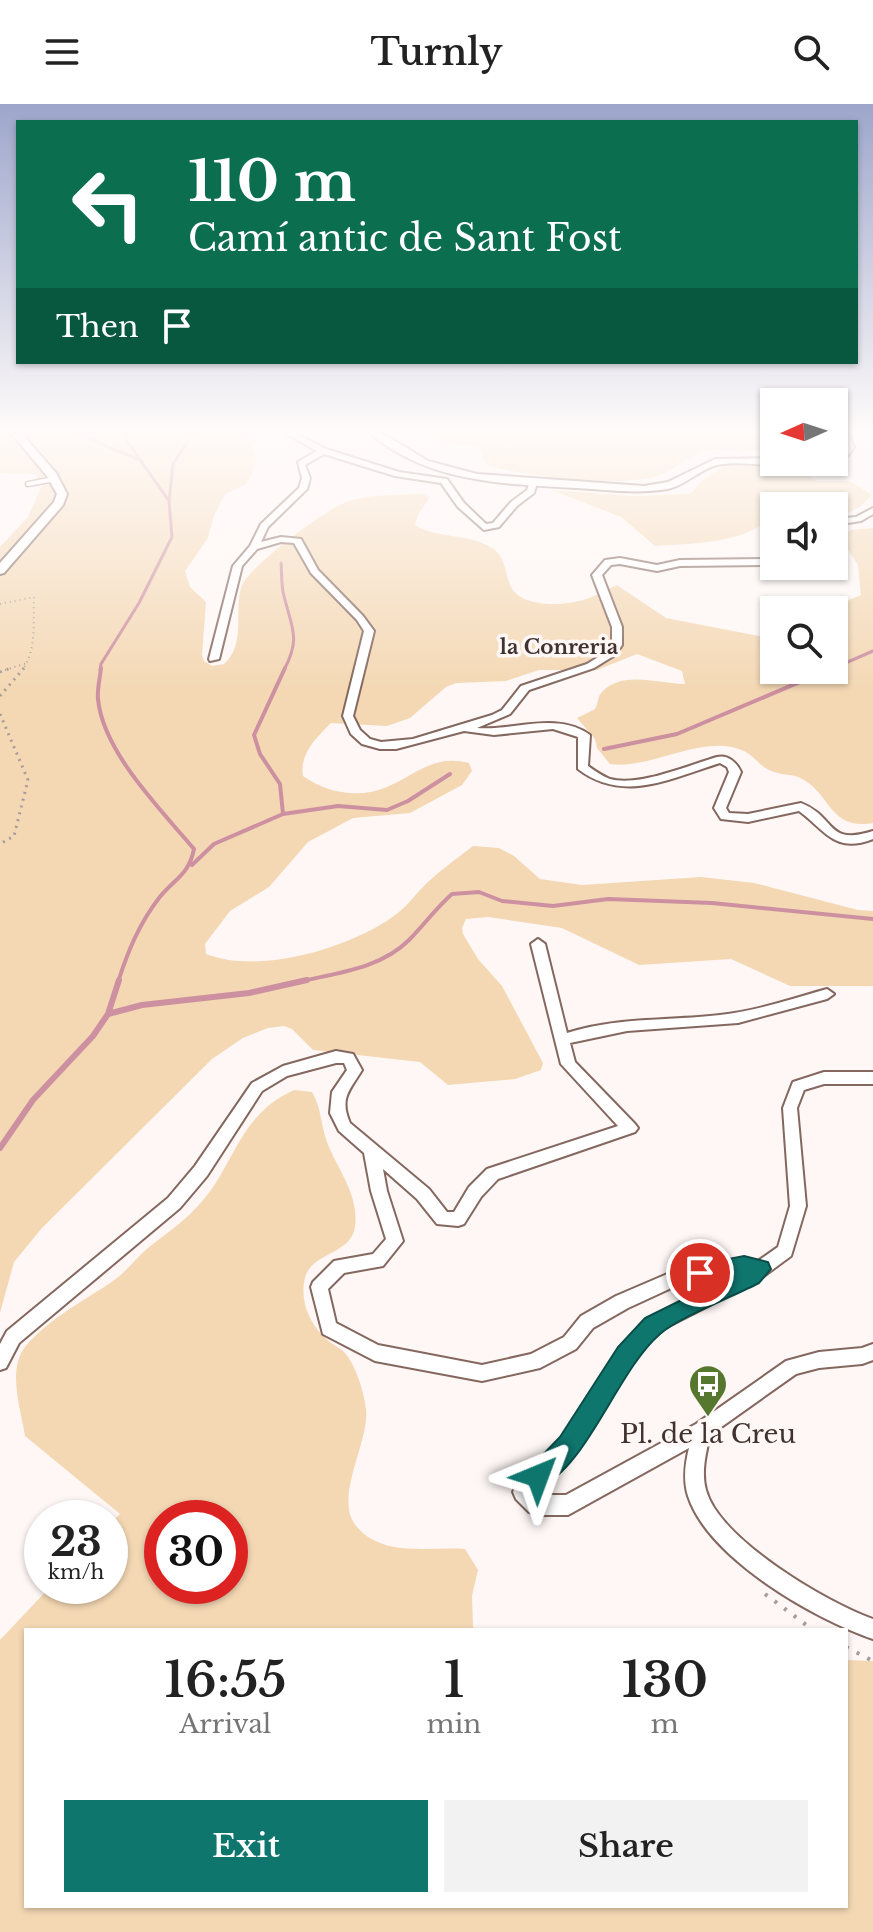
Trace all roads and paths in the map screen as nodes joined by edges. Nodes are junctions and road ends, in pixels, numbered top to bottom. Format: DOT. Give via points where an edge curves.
graph roads {
  1 [pos="45,518"];
  2 [pos="272,518"];
  3 [pos="475,518"];
  4 [pos="502,518"];
  5 [pos="32,535"];
  6 [pos="254,547"];
  7 [pos="0,561"];
  8 [pos="760,562"];
  9 [pos="0,570"];
  10 [pos="0,578"];
  11 [pos="0,604"];
  12 [pos="214,659"];
  13 [pos="28,663"];
  14 [pos="0,672"];
  15 [pos="0,696"];
  16 [pos="0,714"];
  17 [pos="464,727"];
  18 [pos="873,835"];
  19 [pos="0,844"];
  20 [pos="538,944"];
  21 [pos="827,994"];
  22 [pos="562,1040"];
  23 [pos="873,1078"];
  24 [pos="371,1150"];
  25 [pos="760,1269"];
  26 [pos="873,1352"];
  27 [pos="0,1362"];
  28 [pos="702,1430"];
  29 [pos="873,1629"];
  30 [pos="848,1648"];
  31 [pos="873,1661"];
  1 -- 5 [label="street"];
  2 -- 6 [label="street"];
  3 -- 4 [label="street" via="484,527"];
  5 -- 7 [label="street"];
  5 -- 9 [label="street"];
  5 -- 10 [label="street" via="29,547"];
  6 -- 12 [label="street" via="238,566"];
  6 -- 17 [label="street" via="288,537 298,541 318,577 366,624 369,638 348,716 356,732 392,746 423,742"];
  8 -- 17 [label="street" via="657,568 608,562 597,575 616,625 618,641 609,656 523,689 505,713"];
  11 -- 13 [label="path" via="34,597"];
  13 -- 14 [label="path"];
  13 -- 15 [label="path"];
  16 -- 19 [label="path" via="28,780 14,836"];
  17 -- 18 [label="street" via="476,732 552,724 571,728 584,735 582,767 593,777 638,786 721,759 735,772 720,808 725,816 748,818 801,807 843,840"];
  20 -- 22 [label="street"];
  21 -- 22 [label="street" via="738,1018 590,1029"];
  22 -- 24 [label="street" via="568,1064 630,1128 493,1174 458,1219 443,1219 423,1194"];
  23 -- 25 [label="street" via="824,1078 798,1086 790,1108 798,1206 785,1251"];
  24 -- 25 [label="street" via="395,1241 377,1261 340,1266 319,1287 329,1328 375,1353 482,1373 534,1362 570,1343 587,1322 678,1277 744,1266"];
  24 -- 27 [label="street" via="344,1127 338,1113 339,1092 355,1070 348,1058 283,1072 257,1087 174,1203 13,1337"];
  25 -- 28 [label="street" via="653,1325 626,1355 568,1446 523,1492 536,1505 568,1505"];
  26 -- 28 [label="street" via="792,1367"];
  28 -- 29 [label="street" via="693,1470 706,1514 798,1593"];
  30 -- 31 [label="path"];
}
